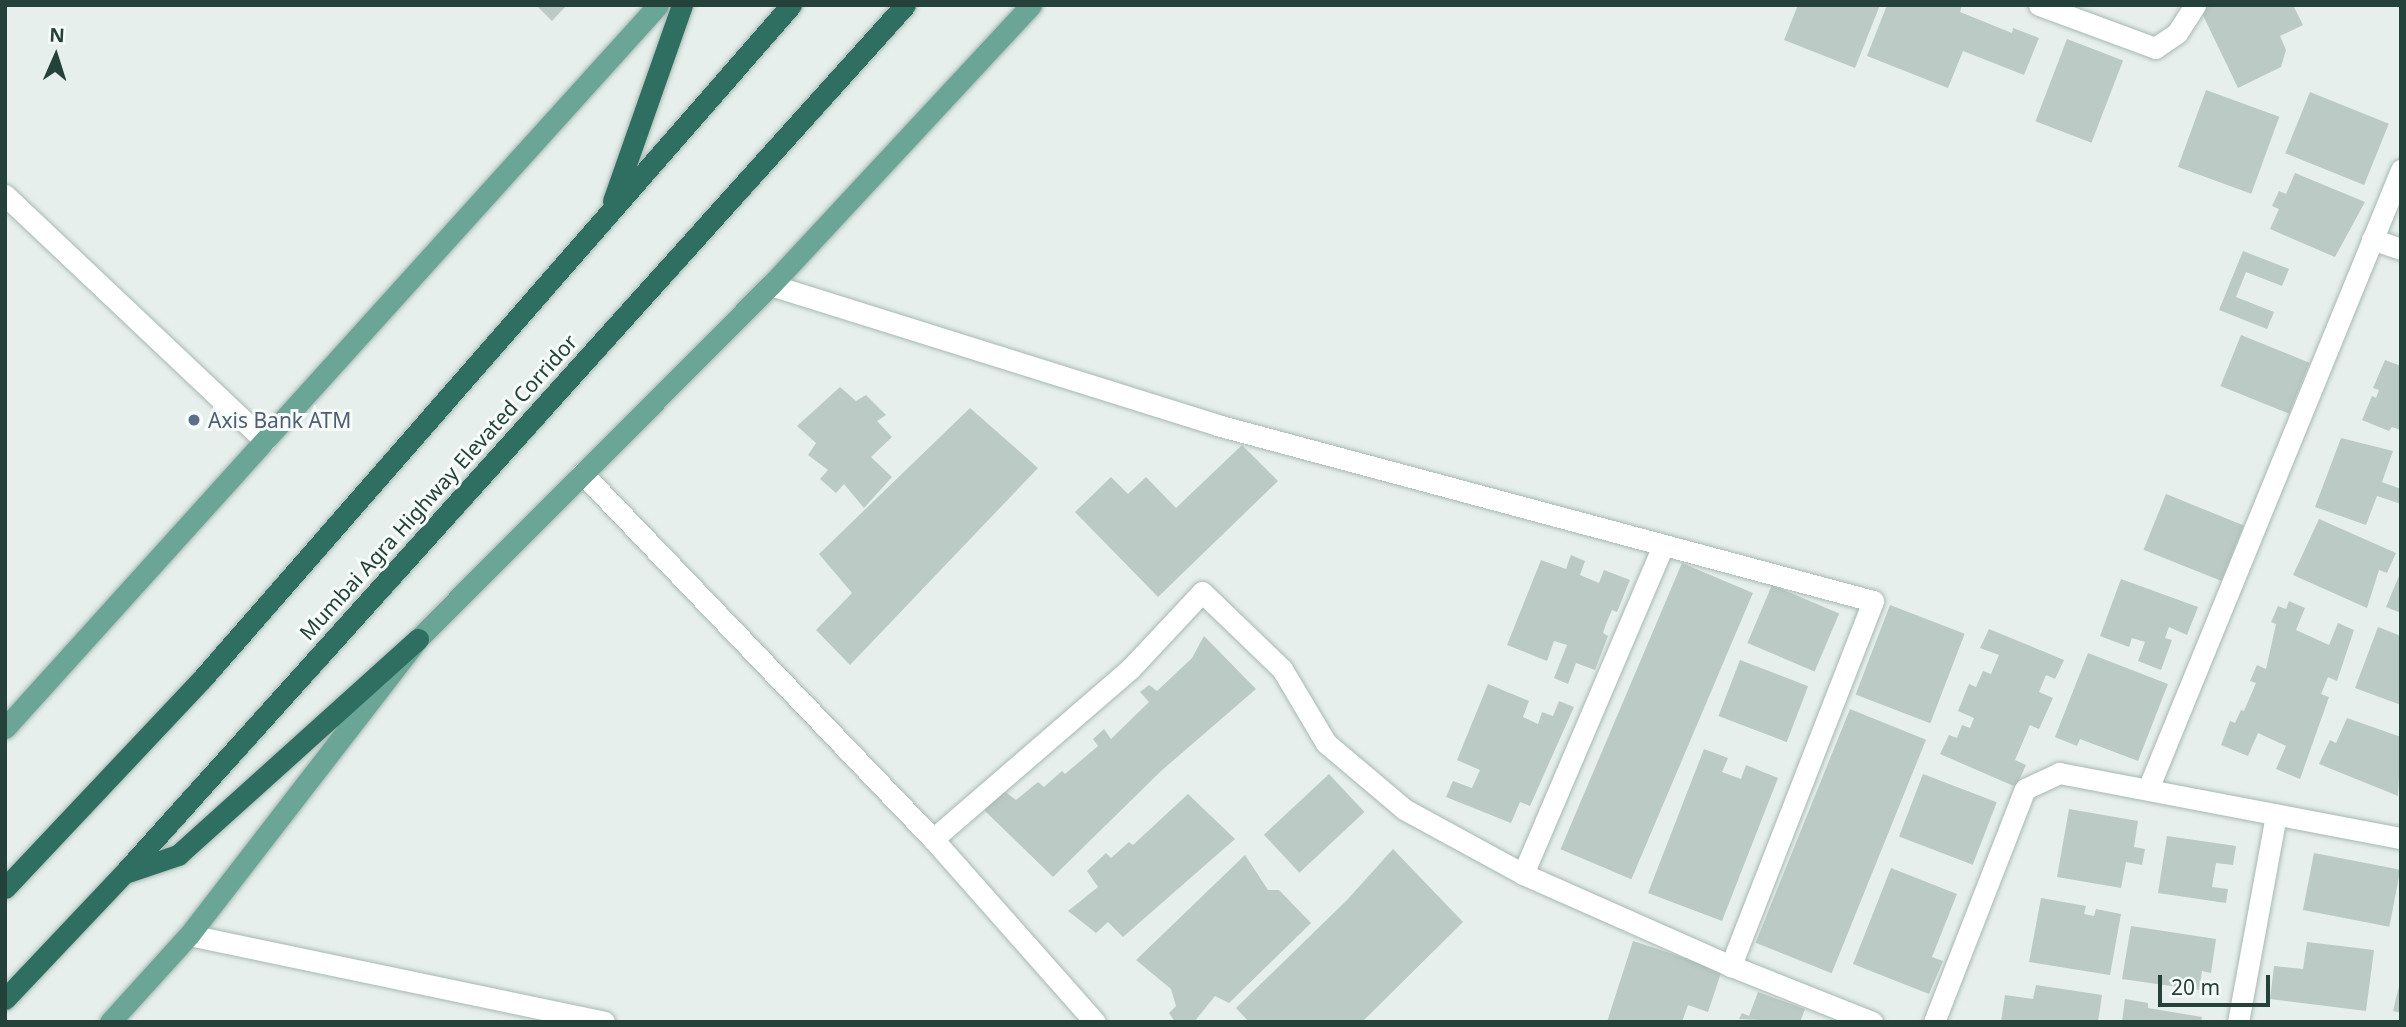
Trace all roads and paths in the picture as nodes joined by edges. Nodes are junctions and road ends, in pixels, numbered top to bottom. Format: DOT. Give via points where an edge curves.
graph roads {
  1 [pos="658,5"];
  2 [pos="682,5"];
  3 [pos="791,5"];
  4 [pos="905,5"];
  5 [pos="1031,5"];
  6 [pos="2039,5"];
  7 [pos="2195,5"];
  8 [pos="2401,170"];
  9 [pos="5,195"];
  10 [pos="608,213"];
  11 [pos="2372,239"];
  12 [pos="2401,249"];
  13 [pos="771,285"];
  14 [pos="265,441"];
  15 [pos="582,473"];
  16 [pos="1663,546"];
  17 [pos="418,639"];
  18 [pos="5,728"];
  19 [pos="2148,789"];
  20 [pos="2276,814"];
  21 [pos="2401,838"];
  22 [pos="933,839"];
  23 [pos="125,872"];
  24 [pos="1523,874"];
  25 [pos="5,888"];
  26 [pos="189,934"];
  27 [pos="1731,966"];
  28 [pos="5,999"];
  29 [pos="110,1022"];
  30 [pos="604,1022"];
  31 [pos="1095,1022"];
  32 [pos="1872,1022"];
  33 [pos="1934,1022"];
  34 [pos="2238,1022"];
  1 -- 14 [label="main road"];
  2 -- 10 [label="highway"];
  3 -- 10 [label="highway"];
  4 -- 23 [label="highway, Mumbai Agra Highway Elevated Corridor"];
  5 -- 13 [label="main road"];
  6 -- 7 [label="street" via="2155,48 2177,33"];
  8 -- 11 [label="street"];
  9 -- 14 [label="street"];
  10 -- 25 [label="highway" via="202,679"];
  11 -- 12 [label="street"];
  11 -- 19 [label="street"];
  13 -- 15 [label="main road"];
  13 -- 16 [label="street" via="1217,425"];
  14 -- 18 [label="main road"];
  15 -- 17 [label="main road"];
  15 -- 22 [label="street"];
  16 -- 24 [label="street"];
  16 -- 27 [label="street" via="1873,601"];
  17 -- 23 [label="highway" via="178,855"];
  17 -- 26 [label="main road"];
  19 -- 20 [label="street"];
  19 -- 33 [label="street" via="2059,773 2025,789"];
  20 -- 21 [label="street"];
  20 -- 34 [label="street"];
  22 -- 24 [label="street" via="1130,669 1202,592 1282,669 1326,743 1404,809"];
  22 -- 31 [label="street"];
  23 -- 28 [label="highway, Mumbai Agra Highway Elevated Corridor"];
  24 -- 27 [label="street"];
  26 -- 29 [label="main road"];
  26 -- 30 [label="street"];
  27 -- 32 [label="street"];
}
